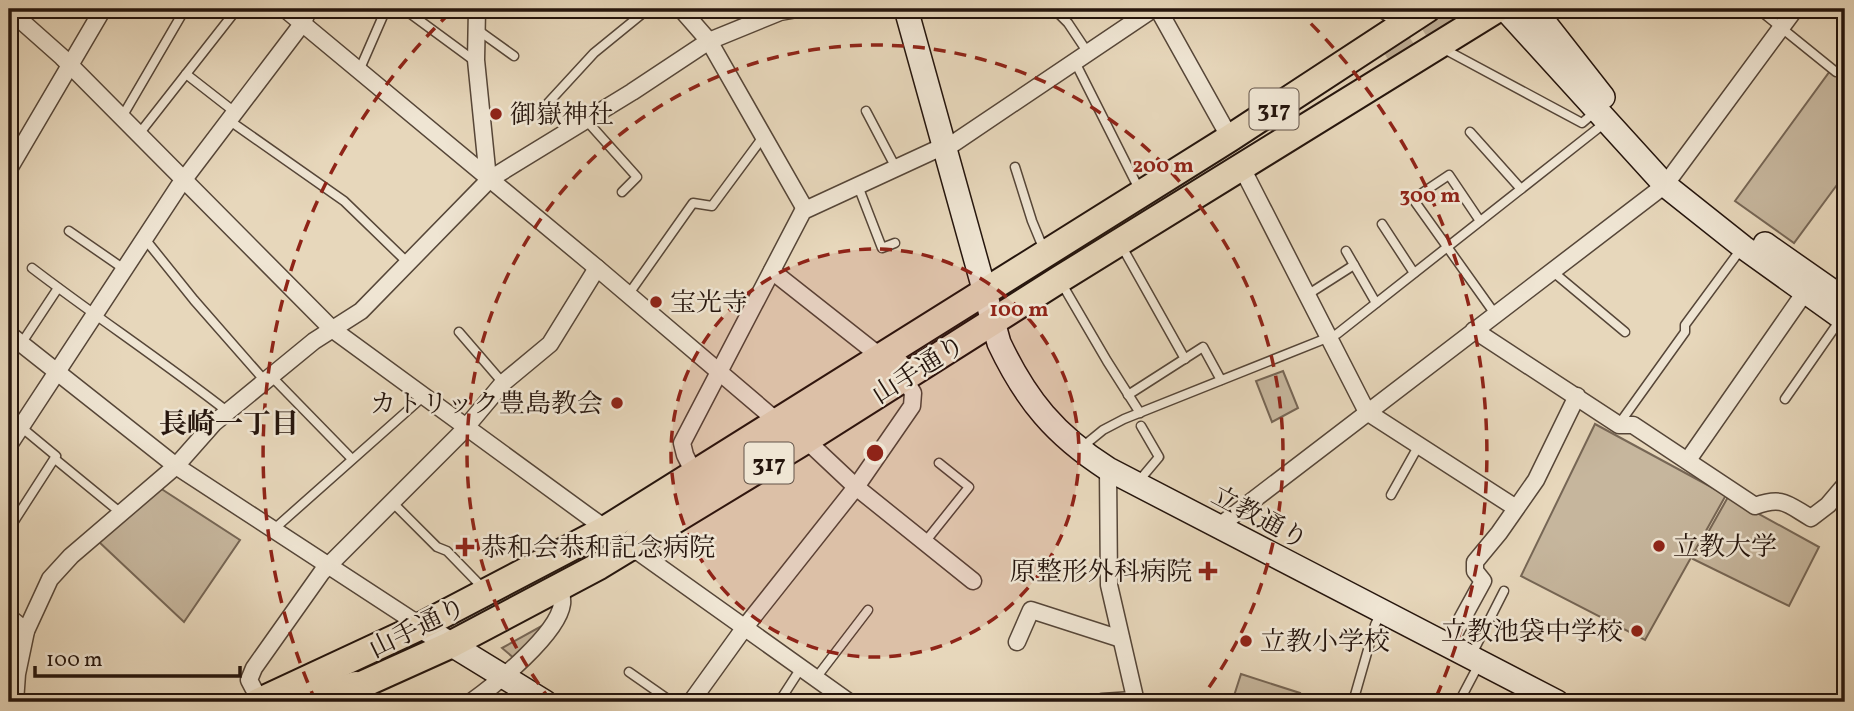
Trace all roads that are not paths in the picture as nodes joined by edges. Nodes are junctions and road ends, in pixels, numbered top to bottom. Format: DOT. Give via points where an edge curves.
graph roads {
  1 [pos="103,9"];
  2 [pos="186,9"];
  3 [pos="237,9"];
  4 [pos="285,9"];
  5 [pos="309,9"];
  6 [pos="386,9"];
  7 [pos="404,9"];
  8 [pos="477,9"];
  9 [pos="648,9"];
  10 [pos="681,9"];
  11 [pos="797,9"];
  12 [pos="906,9"];
  13 [pos="1054,9"];
  14 [pos="1156,9"];
  15 [pos="1382,9"];
  16 [pos="1497,9"];
  17 [pos="1505,9"];
  18 [pos="1534,9"];
  19 [pos="1758,9"];
  20 [pos="1795,9"];
  21 [pos="9,10"];
  22 [pos="1416,16"];
  23 [pos="302,24"];
  24 [pos="1781,27"];
  25 [pos="477,34"];
  26 [pos="709,41"];
  27 [pos="1438,46"];
  28 [pos="514,56"];
  29 [pos="1081,58"];
  30 [pos="477,60"];
  31 [pos="70,65"];
  32 [pos="359,71"];
  33 [pos="1836,72"];
  34 [pos="186,75"];
  35 [pos="866,111"];
  36 [pos="1601,116"];
  37 [pos="122,117"];
  38 [pos="233,117"];
  39 [pos="586,120"];
  40 [pos="568,131"];
  41 [pos="1470,132"];
  42 [pos="139,134"];
  43 [pos="764,137"];
  44 [pos="1230,138"];
  45 [pos="944,147"];
  46 [pos="1015,167"];
  47 [pos="896,168"];
  48 [pos="1242,168"];
  49 [pos="9,169"];
  50 [pos="490,179"];
  51 [pos="184,180"];
  52 [pos="1669,181"];
  53 [pos="858,185"];
  54 [pos="1521,189"];
  55 [pos="622,192"];
  56 [pos="1142,193"];
  57 [pos="805,209"];
  58 [pos="1480,221"];
  59 [pos="1382,224"];
  60 [pos="69,231"];
  61 [pos="145,238"];
  62 [pos="895,243"];
  63 [pos="1119,243"];
  64 [pos="1743,247"];
  65 [pos="1446,248"];
  66 [pos="1346,251"];
  67 [pos="1046,253"];
  68 [pos="408,263"];
  69 [pos="1354,265"];
  70 [pos="32,268"];
  71 [pos="597,268"];
  72 [pos="124,269"];
  73 [pos="1551,270"];
  74 [pos="772,271"];
  75 [pos="1415,273"];
  76 [pos="1060,279"];
  77 [pos="58,288"];
  78 [pos="985,290"];
  79 [pos="1805,292"];
  80 [pos="628,295"];
  81 [pos="1307,295"];
  82 [pos="1376,303"];
  83 [pos="1844,313"];
  84 [pos="1495,314"];
  85 [pos="94,316"];
  86 [pos="994,322"];
  87 [pos="332,329"];
  88 [pos="1474,330"];
  89 [pos="459,332"];
  90 [pos="1625,332"];
  91 [pos="15,339"];
  92 [pos="1333,344"];
  93 [pos="1185,359"];
  94 [pos="893,367"];
  95 [pos="57,372"];
  96 [pos="719,372"];
  97 [pos="268,379"];
  98 [pos="1221,380"];
  99 [pos="503,383"];
  100 [pos="1128,395"];
  101 [pos="1577,396"];
  102 [pos="424,397"];
  103 [pos="1785,399"];
  104 [pos="228,412"];
  105 [pos="1367,412"];
  106 [pos="1140,413"];
  107 [pos="9,415"];
  108 [pos="778,422"];
  109 [pos="22,425"];
  110 [pos="1619,425"];
  111 [pos="1141,426"];
  112 [pos="466,427"];
  113 [pos="806,440"];
  114 [pos="9,445"];
  115 [pos="1419,445"];
  116 [pos="1079,450"];
  117 [pos="55,459"];
  118 [pos="352,459"];
  119 [pos="1688,460"];
  120 [pos="939,463"];
  121 [pos="176,466"];
  122 [pos="1108,469"];
  123 [pos="694,473"];
  124 [pos="1136,484"];
  125 [pos="1845,485"];
  126 [pos="856,487"];
  127 [pos="1391,495"];
  128 [pos="392,502"];
  129 [pos="1516,508"];
  130 [pos="121,513"];
  131 [pos="1218,527"];
  132 [pos="9,529"];
  133 [pos="606,529"];
  134 [pos="273,530"];
  135 [pos="925,543"];
  136 [pos="633,544"];
  137 [pos="328,566"];
  138 [pos="973,581"];
  139 [pos="560,588"];
  140 [pos="1504,590"];
  141 [pos="487,592"];
  142 [pos="867,610"];
  143 [pos="1381,612"];
  144 [pos="9,617"];
  145 [pos="421,626"];
  146 [pos="745,627"];
  147 [pos="26,631"];
  148 [pos="1121,639"];
  149 [pos="1017,642"];
  150 [pos="450,645"];
  151 [pos="1448,645"];
  152 [pos="1475,659"];
  153 [pos="801,668"];
  154 [pos="629,672"];
  155 [pos="504,678"];
  156 [pos="816,678"];
  157 [pos="363,691"];
  158 [pos="1135,699"];
  159 [pos="15,702"];
  160 [pos="259,702"];
  161 [pos="309,702"];
  162 [pos="325,702"];
  163 [pos="471,702"];
  164 [pos="545,702"];
  165 [pos="672,702"];
  166 [pos="691,702"];
  167 [pos="779,702"];
  168 [pos="849,702"];
  169 [pos="1101,702"];
  170 [pos="1353,702"];
  171 [pos="1459,702"];
  172 [pos="1557,702"];
  1 -- 31 [label="street"];
  2 -- 37 [label="lane"];
  3 -- 34 [label="lane"];
  4 -- 23 [label="street"];
  5 -- 23 [label="street"];
  6 -- 32 [label="lane"];
  7 -- 30 [label="lane"];
  8 -- 25 [label="street"];
  9 -- 40 [label="lane" via="594,54 548,103"];
  10 -- 26 [label="street"];
  11 -- 26 [label="street"];
  12 -- 45 [label="street, 立教通り"];
  13 -- 29 [label="lane" via="1068,23"];
  14 -- 29 [label="street"];
  14 -- 44 [label="street"];
  15 -- 22 [label="street"];
  16 -- 27 [label="main road, 山手通り / 317"];
  17 -- 36 [label="street"];
  18 -- 52 [label="street"];
  19 -- 24 [label="lane"];
  20 -- 24 [label="street"];
  21 -- 31 [label="street"];
  22 -- 44 [label="main road, 山手通り / 317"];
  23 -- 32 [label="street"];
  23 -- 38 [label="street"];
  24 -- 33 [label="lane"];
  24 -- 52 [label="street"];
  25 -- 28 [label="lane"];
  25 -- 30 [label="street"];
  26 -- 39 [label="street"];
  26 -- 43 [label="street"];
  27 -- 36 [label="lane" via="1582,123"];
  27 -- 48 [label="main road, 山手通り / 317"];
  29 -- 45 [label="street"];
  29 -- 56 [label="lane"];
  30 -- 50 [label="street"];
  31 -- 37 [label="street"];
  31 -- 49 [label="street"];
  32 -- 50 [label="street"];
  34 -- 38 [label="lane"];
  34 -- 42 [label="lane"];
  35 -- 47 [label="lane"];
  36 -- 52 [label="street"];
  36 -- 54 [label="lane"];
  37 -- 42 [label="street"];
  38 -- 51 [label="street"];
  38 -- 68 [label="lane" via="344,201"];
  39 -- 40 [label="street"];
  39 -- 55 [label="lane" via="637,177"];
  40 -- 50 [label="street"];
  41 -- 54 [label="lane"];
  42 -- 51 [label="street"];
  43 -- 57 [label="street"];
  43 -- 80 [label="lane" via="712,206 693,203"];
  44 -- 56 [label="main road, 山手通り / 317"];
  45 -- 47 [label="street"];
  45 -- 78 [label="street, 立教通り"];
  46 -- 67 [label="lane"];
  47 -- 53 [label="street"];
  48 -- 63 [label="main road, 山手通り / 317"];
  48 -- 81 [label="street"];
  50 -- 68 [label="street"];
  50 -- 71 [label="street"];
  51 -- 61 [label="street"];
  51 -- 87 [label="street"];
  52 -- 64 [label="street"];
  52 -- 73 [label="street"];
  52 -- 83 [label="street" via="1751,234"];
  53 -- 57 [label="street"];
  53 -- 62 [label="lane" via="882,248"];
  54 -- 58 [label="lane"];
  56 -- 67 [label="main road, 山手通り / 317"];
  57 -- 74 [label="street"];
  58 -- 65 [label="lane"];
  58 -- 65 [label="lane" via="1449,175 1413,199"];
  59 -- 75 [label="lane"];
  60 -- 72 [label="lane"];
  61 -- 72 [label="street"];
  61 -- 97 [label="lane" via="194,300"];
  63 -- 76 [label="main road, 山手通り / 317"];
  63 -- 93 [label="lane"];
  64 -- 79 [label="street"];
  64 -- 110 [label="lane"];
  65 -- 75 [label="lane"];
  65 -- 84 [label="lane"];
  66 -- 69 [label="lane"];
  67 -- 76 [label="main road"];
  67 -- 78 [label="main road, 山手通り / 317"];
  68 -- 87 [label="street" via="361,311"];
  69 -- 81 [label="lane"];
  69 -- 82 [label="lane"];
  70 -- 77 [label="lane"];
  71 -- 80 [label="street"];
  71 -- 99 [label="street" via="550,344"];
  72 -- 85 [label="street"];
  73 -- 84 [label="street"];
  73 -- 90 [label="lane"];
  74 -- 94 [label="street"];
  74 -- 96 [label="street"];
  75 -- 82 [label="lane"];
  76 -- 86 [label="main road, 山手通り / 317"];
  76 -- 100 [label="lane"];
  77 -- 85 [label="lane"];
  77 -- 91 [label="lane"];
  78 -- 86 [label="street, 立教通り"];
  78 -- 94 [label="main road, 山手通り / 317"];
  79 -- 83 [label="street"];
  79 -- 119 [label="street"];
  80 -- 96 [label="street"];
  81 -- 92 [label="street"];
  82 -- 92 [label="lane"];
  83 -- 103 [label="lane"];
  84 -- 88 [label="street"];
  85 -- 95 [label="street"];
  85 -- 104 [label="lane"];
  86 -- 94 [label="main road, 山手通り / 317"];
  86 -- 116 [label="street, 立教通り" via="999,343 1029,398"];
  87 -- 97 [label="street"];
  87 -- 102 [label="street"];
  88 -- 101 [label="street"];
  88 -- 105 [label="street"];
  89 -- 99 [label="lane"];
  91 -- 95 [label="street"];
  92 -- 98 [label="lane"];
  92 -- 105 [label="street"];
  93 -- 98 [label="lane" via="1203,347"];
  93 -- 100 [label="lane"];
  94 -- 108 [label="main road, 山手通り / 317"];
  94 -- 113 [label="main road, 山手通り / 317"];
  94 -- 126 [label="street" via="913,393 912,406"];
  94 -- 136 [label="highway" via="699,488"];
  95 -- 109 [label="street"];
  95 -- 121 [label="street"];
  96 -- 108 [label="street"];
  96 -- 123 [label="street" via="682,443"];
  97 -- 104 [label="street"];
  97 -- 118 [label="lane"];
  98 -- 106 [label="lane"];
  99 -- 112 [label="street"];
  100 -- 106 [label="lane"];
  101 -- 110 [label="street"];
  101 -- 129 [label="street" via="1536,480"];
  102 -- 112 [label="street"];
  102 -- 118 [label="lane"];
  104 -- 121 [label="street"];
  105 -- 115 [label="street"];
  105 -- 131 [label="street"];
  106 -- 116 [label="lane" via="1103,430"];
  107 -- 109 [label="lane"];
  108 -- 123 [label="main road, 山手通り / 317"];
  109 -- 114 [label="street"];
  109 -- 117 [label="lane" via="57,456"];
  110 -- 119 [label="street" via="1633,425"];
  111 -- 124 [label="lane" via="1159,457"];
  112 -- 128 [label="street"];
  112 -- 133 [label="street"];
  113 -- 126 [label="street"];
  113 -- 136 [label="main road, 山手通り / 317"];
  115 -- 127 [label="lane"];
  115 -- 129 [label="street"];
  116 -- 122 [label="street, 立教通り"];
  117 -- 130 [label="lane"];
  117 -- 132 [label="lane"];
  118 -- 134 [label="lane"];
  119 -- 125 [label="street" via="1755,506 1772,500 1783,502 1811,518"];
  120 -- 135 [label="lane" via="969,487"];
  121 -- 130 [label="street"];
  121 -- 134 [label="street"];
  122 -- 124 [label="street, 立教通り"];
  122 -- 148 [label="street" via="1109,585"];
  123 -- 133 [label="main road, 山手通り / 317"];
  124 -- 131 [label="street, 立教通り"];
  126 -- 135 [label="street"];
  126 -- 146 [label="street"];
  128 -- 137 [label="street"];
  128 -- 141 [label="lane"];
  129 -- 151 [label="street" via="1475,562 1483,581"];
  130 -- 147 [label="street" via="50,579"];
  131 -- 143 [label="street, 立教通り"];
  133 -- 136 [label="street"];
  133 -- 141 [label="main road, 山手通り / 317"];
  134 -- 137 [label="street"];
  135 -- 138 [label="street"];
  136 -- 139 [label="main road, 山手通り / 317"];
  136 -- 146 [label="street"];
  137 -- 145 [label="street"];
  137 -- 160 [label="street" via="254,668 249,680"];
  139 -- 150 [label="main road, 山手通り / 317"];
  139 -- 155 [label="street" via="562,603 557,617"];
  140 -- 152 [label="lane"];
  141 -- 145 [label="main road, 山手通り / 317"];
  142 -- 156 [label="lane"];
  143 -- 151 [label="street, 立教通り"];
  143 -- 170 [label="lane"];
  144 -- 147 [label="street"];
  145 -- 150 [label="street"];
  145 -- 160 [label="main road, 山手通り / 317"];
  146 -- 153 [label="street"];
  146 -- 166 [label="street"];
  147 -- 159 [label="street"];
  148 -- 149 [label="street" via="1031,610"];
  148 -- 158 [label="street"];
  150 -- 155 [label="street"];
  150 -- 157 [label="main road, 山手通り / 317"];
  151 -- 152 [label="street, 立教通り"];
  152 -- 171 [label="lane"];
  152 -- 172 [label="street, 立教通り"];
  153 -- 156 [label="street"];
  153 -- 167 [label="lane"];
  154 -- 165 [label="lane"];
  155 -- 163 [label="street"];
  155 -- 164 [label="street"];
  156 -- 168 [label="street"];
  157 -- 161 [label="highway"];
  157 -- 162 [label="main road, 山手通り / 317"];
  158 -- 169 [label="lane" via="1102,698"];
}
